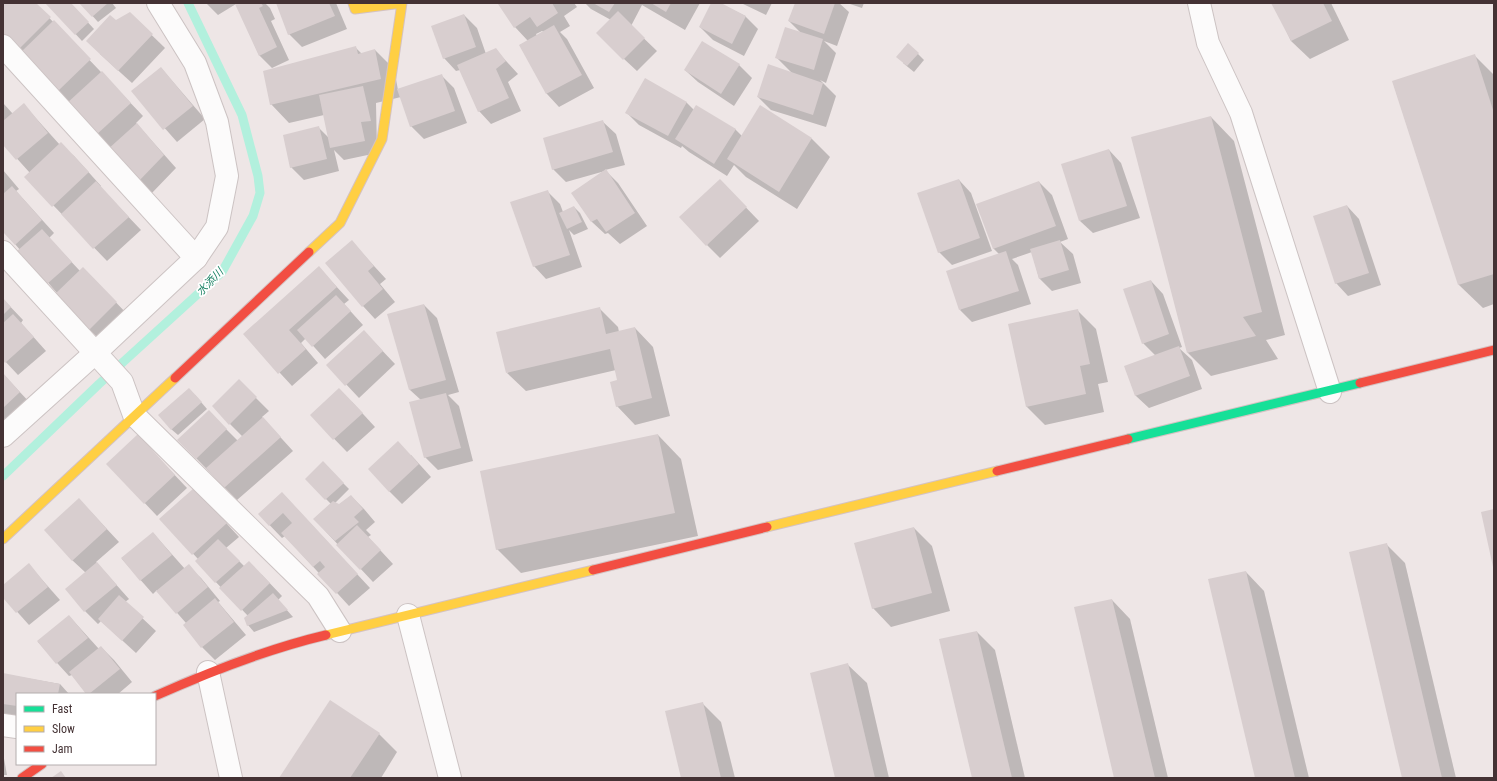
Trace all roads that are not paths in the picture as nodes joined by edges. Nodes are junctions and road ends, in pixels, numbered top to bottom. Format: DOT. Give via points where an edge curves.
graph roads {
  1 [pos="158,3"];
  2 [pos="353,3"];
  3 [pos="1199,3"];
  4 [pos="3,46"];
  5 [pos="3,252"];
  6 [pos="196,258"];
  7 [pos="1494,350"];
  8 [pos="101,359"];
  9 [pos="1330,392"];
  10 [pos="134,415"];
  11 [pos="3,436"];
  12 [pos="3,539"];
  13 [pos="408,615"];
  14 [pos="340,631"];
  15 [pos="208,672"];
  16 [pos="156,696"];
  17 [pos="3,725"];
  18 [pos="16,727"];
  19 [pos="41,765"];
  20 [pos="22,778"];
  21 [pos="231,778"];
  22 [pos="450,778"];
  1 -- 6 [label="street" via="195,63 217,122 227,176 217,227"];
  2 -- 10 [label="street" via="355,9 402,3 382,139 340,223"];
  3 -- 9 [label="street" via="1208,43 1241,113"];
  4 -- 6 [label="street"];
  5 -- 8 [label="street"];
  6 -- 8 [label="street"];
  7 -- 9 [label="street"];
  8 -- 10 [label="street" via="122,382"];
  8 -- 11 [label="street"];
  9 -- 13 [label="street"];
  10 -- 12 [label="street"];
  10 -- 14 [label="street" via="318,596"];
  13 -- 14 [label="street"];
  13 -- 22 [label="street"];
  14 -- 15 [label="street" via="288,644"];
  15 -- 16 [label="street"];
  15 -- 21 [label="street"];
  17 -- 18 [label="street"];
  19 -- 20 [label="street"];
}
